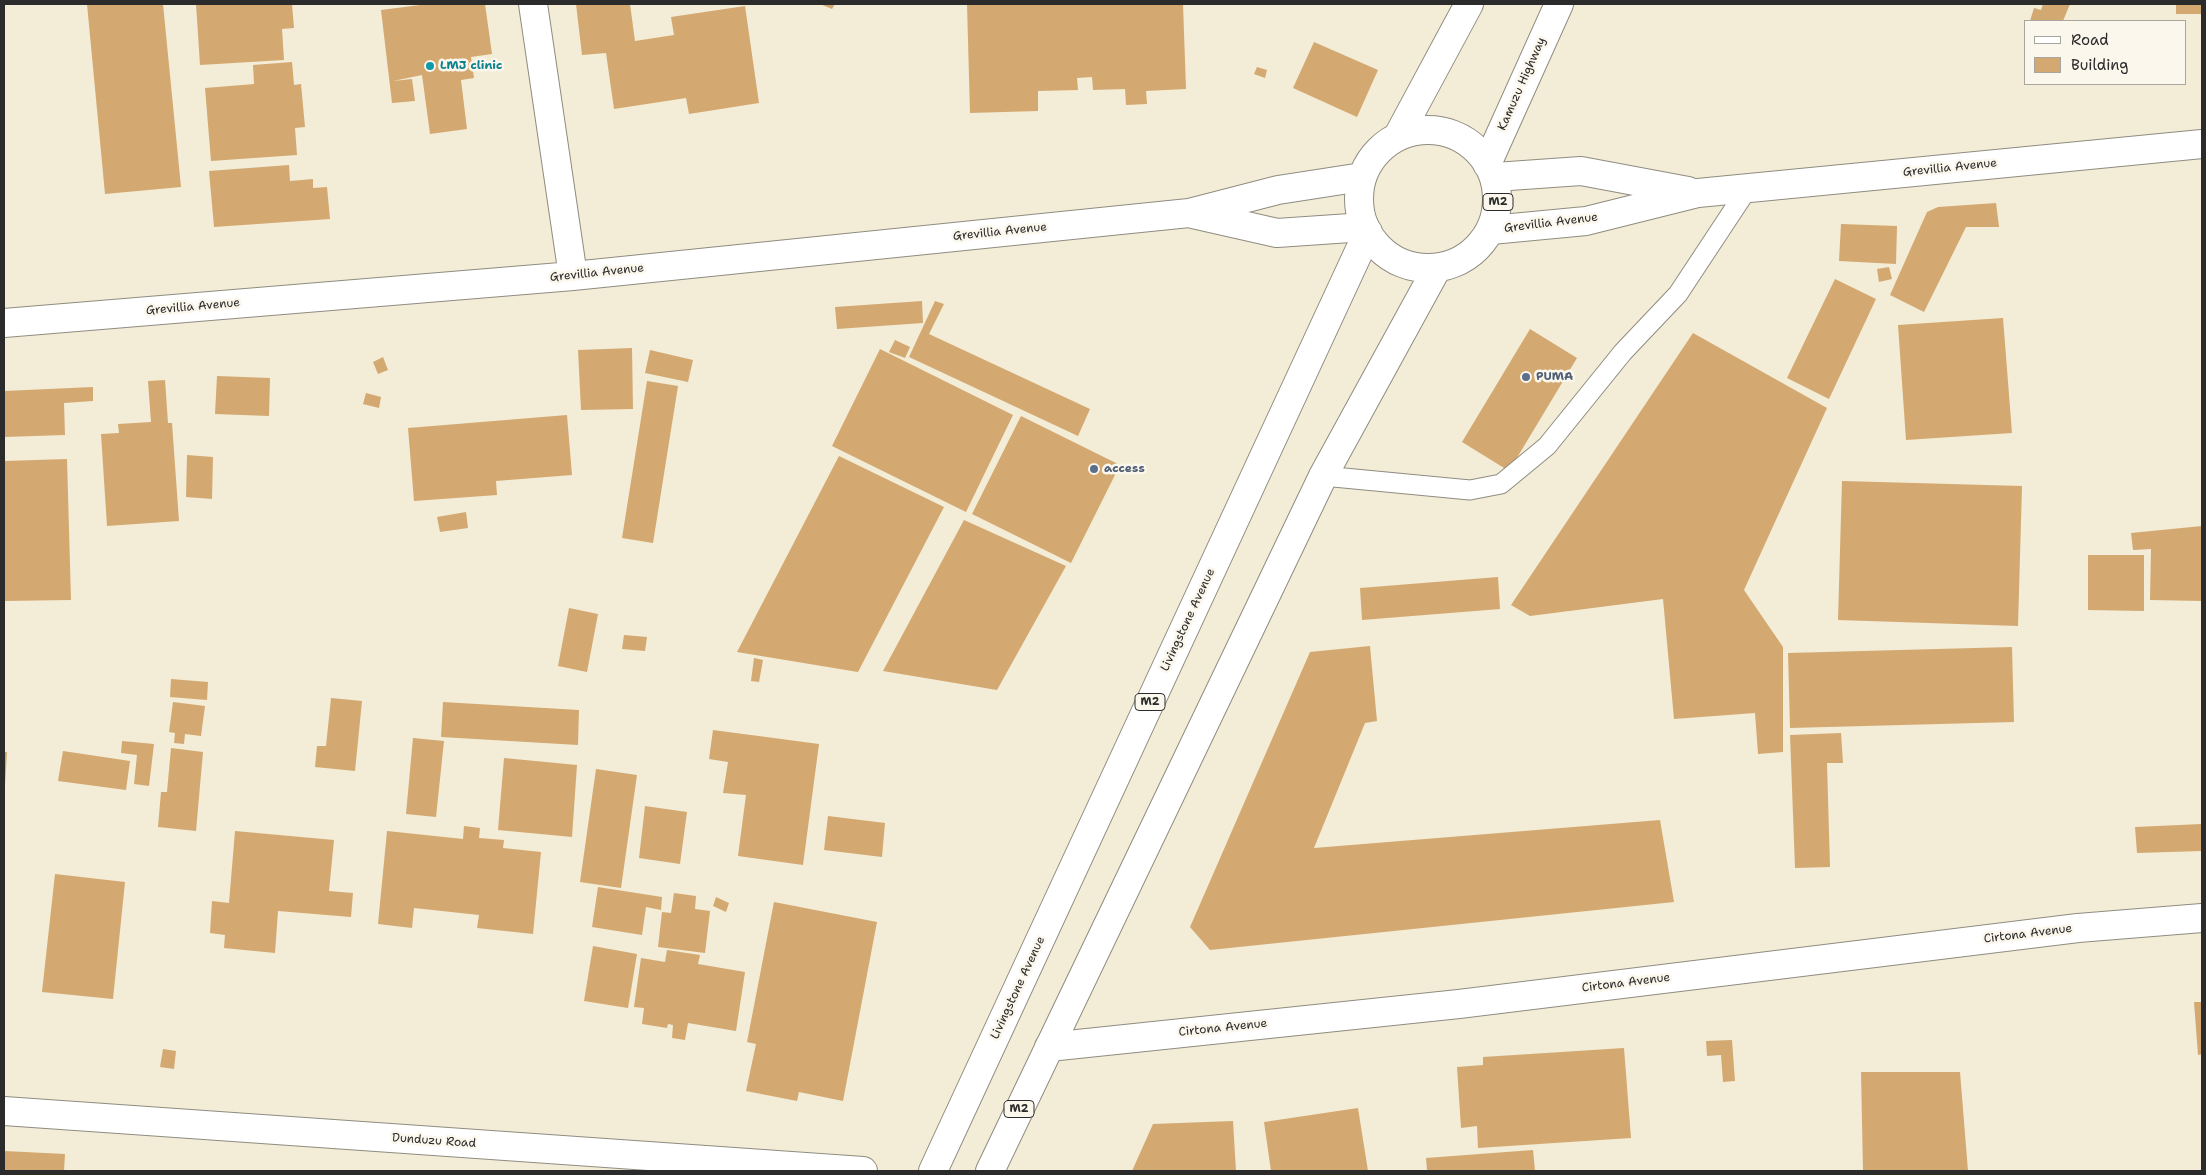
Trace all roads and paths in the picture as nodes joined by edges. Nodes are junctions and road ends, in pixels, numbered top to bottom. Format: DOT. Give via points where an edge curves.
graph roads {
  1 [pos="533,4"];
  2 [pos="1469,4"];
  3 [pos="1559,4"];
  4 [pos="1398,136"];
  5 [pos="2202,144"];
  6 [pos="1491,171"];
  7 [pos="1362,177"];
  8 [pos="1748,188"];
  9 [pos="1698,192"];
  10 [pos="1189,213"];
  11 [pos="1367,229"];
  12 [pos="1491,230"];
  13 [pos="1437,268"];
  14 [pos="573,276"];
  15 [pos="4,323"];
  16 [pos="1323,476"];
  17 [pos="2202,918"];
  18 [pos="1049,1046"];
  19 [pos="4,1111"];
  20 [pos="863,1171"];
  21 [pos="933,1171"];
  22 [pos="990,1171"];
  1 -- 14 [label="main road"];
  2 -- 4 [label="main road, M2"];
  3 -- 6 [label="main road, Kamuzu Highway"];
  4 -- 6 [label="main road, M2" via="1420,129 1442,130 1463,138 1480,152"];
  4 -- 7 [label="main road, M2" via="1376,153"];
  5 -- 8 [label="main road, Grevillia Avenue"];
  6 -- 9 [label="main road, Grevillia Avenue" via="1581,171"];
  6 -- 12 [label="main road, M2" via="1498,204"];
  7 -- 10 [label="main road" via="1278,190"];
  7 -- 11 [label="main road, M2" via="1359,196"];
  8 -- 9 [label="main road, Grevillia Avenue"];
  8 -- 16 [label="lane" via="1678,294 1623,352 1547,446 1501,484 1470,490"];
  9 -- 12 [label="main road, Grevillia Avenue" via="1586,221"];
  10 -- 11 [label="main road" via="1277,233"];
  10 -- 14 [label="main road, Grevillia Avenue"];
  11 -- 13 [label="main road, M2" via="1390,257 1412,266"];
  11 -- 21 [label="main road, Livingstone Avenue / M2"];
  12 -- 13 [label="main road, M2" via="1478,248 1459,262"];
  13 -- 16 [label="main road, M2"];
  14 -- 15 [label="main road, Grevillia Avenue"];
  16 -- 18 [label="main road, M2"];
  17 -- 18 [label="main road, Cirtona Avenue" via="2078,928 1459,1004"];
  18 -- 22 [label="main road, M2"];
  19 -- 20 [label="main road, Dunduzu Road"];
}
